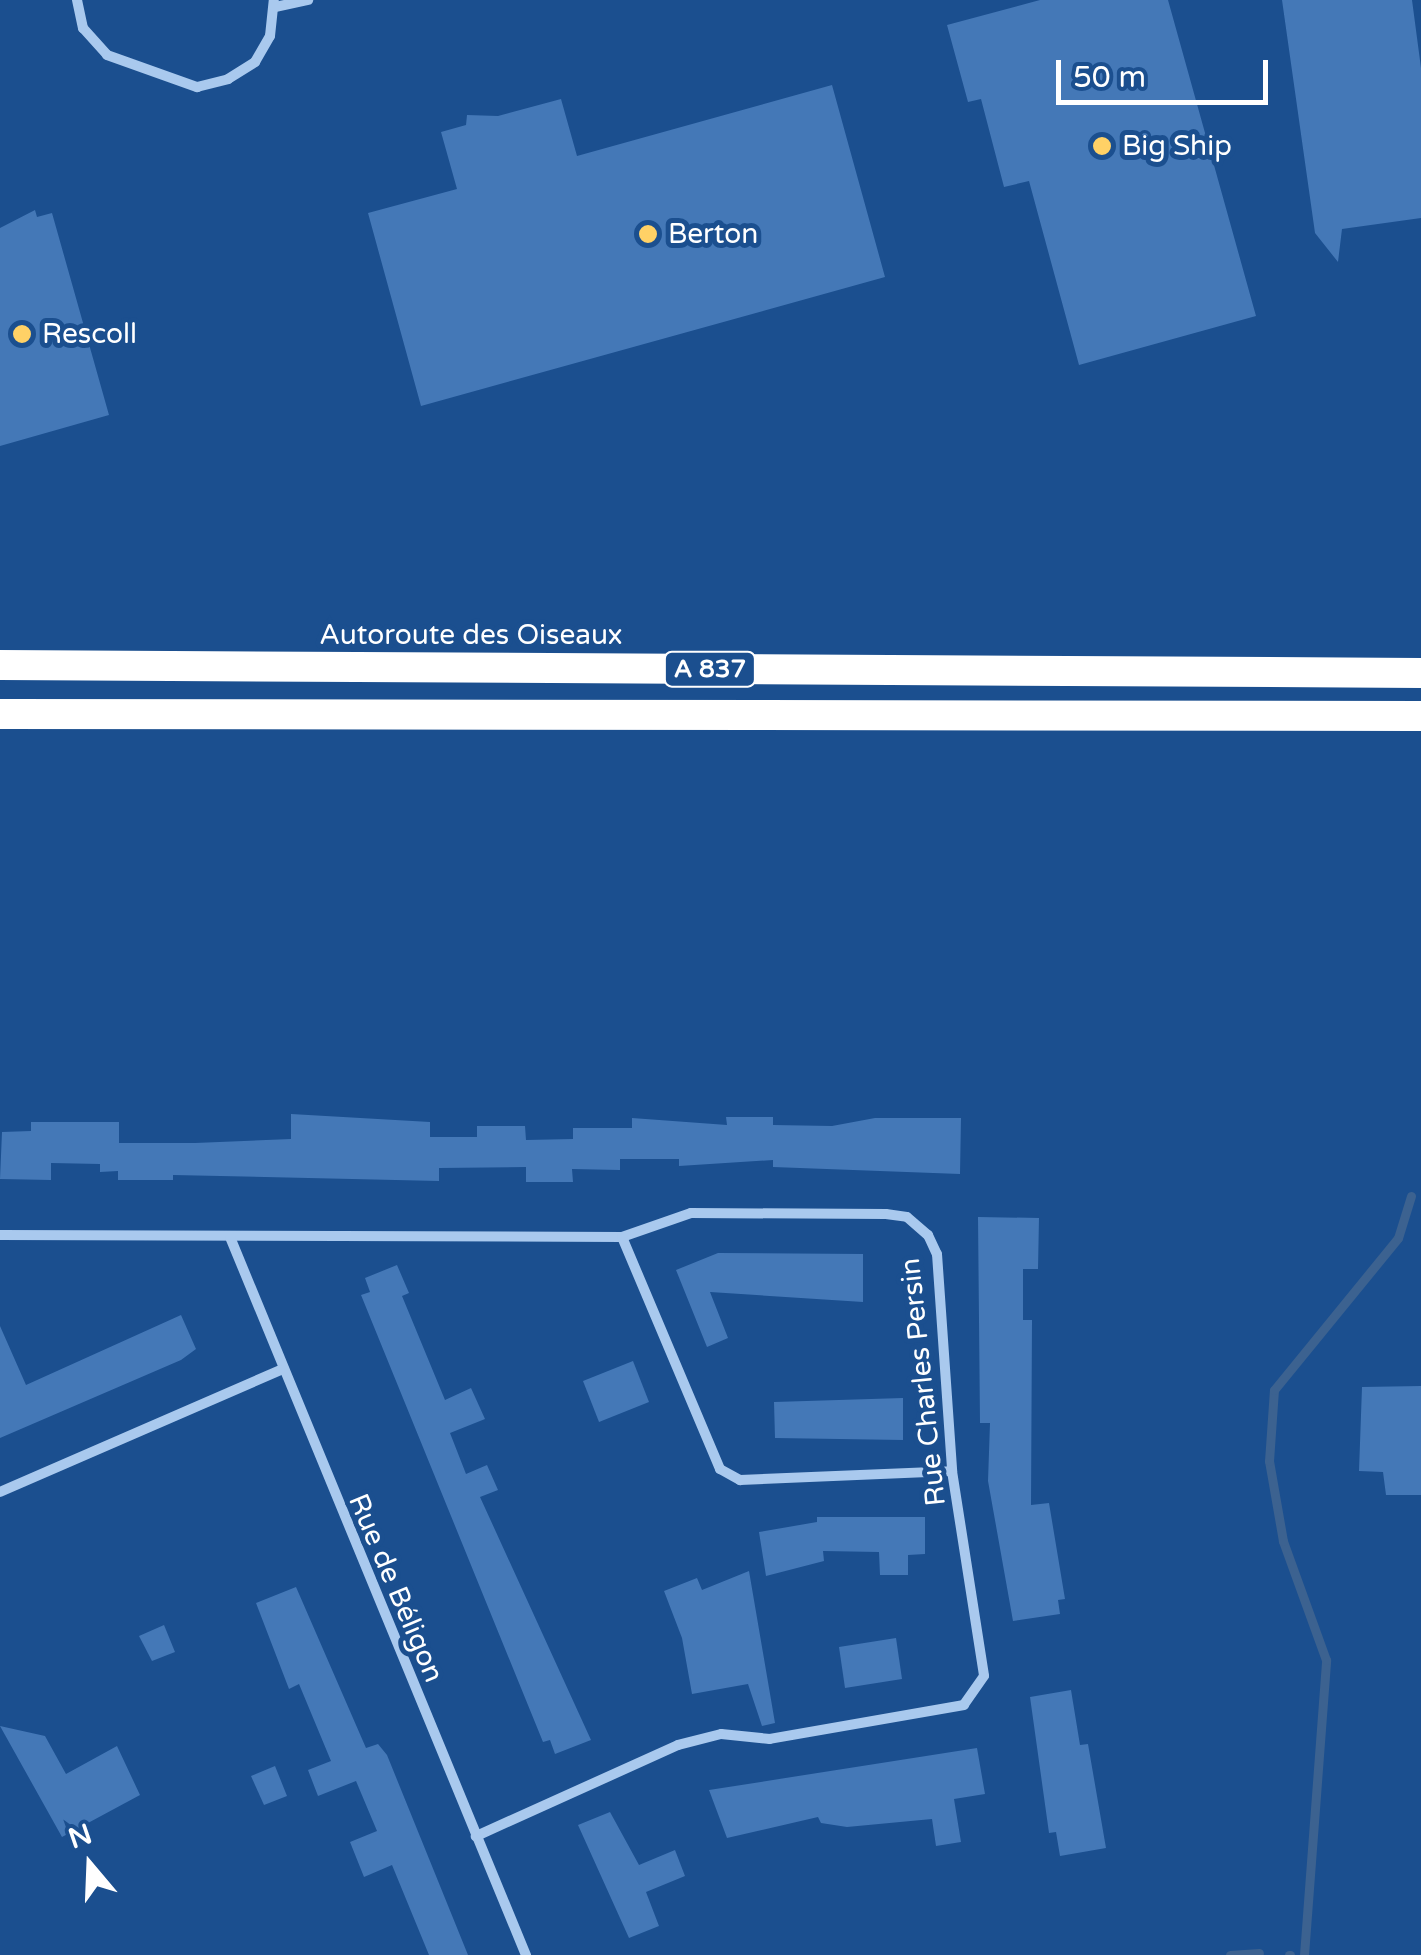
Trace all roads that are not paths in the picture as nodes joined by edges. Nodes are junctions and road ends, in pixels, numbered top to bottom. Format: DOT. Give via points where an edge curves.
graph roads {
  1 [pos="77,0"];
  2 [pos="308,0"];
  3 [pos="274,4"];
  4 [pos="0,665"];
  5 [pos="1421,673"];
  6 [pos="0,714"];
  7 [pos="1248,716"];
  8 [pos="1421,716"];
  9 [pos="1421,728"];
  10 [pos="0,1235"];
  11 [pos="230,1237"];
  12 [pos="622,1237"];
  13 [pos="280,1370"];
  14 [pos="952,1471"];
  15 [pos="0,1492"];
  16 [pos="476,1836"];
  17 [pos="526,1955"];
  1 -- 3 [label="street" via="83,28 107,55 197,86 228,79 254,62 270,36"];
  2 -- 3 [label="street"];
  4 -- 5 [label="highway, Autoroute des Oiseaux / A 837"];
  6 -- 7 [label="highway, A 837"];
  7 -- 8 [label="highway, A 837"];
  7 -- 9 [label="highway"];
  10 -- 11 [label="street, Rue Charles Persin"];
  11 -- 12 [label="street, Rue Charles Persin"];
  11 -- 13 [label="street, Rue de Béligon"];
  12 -- 14 [label="street" via="720,1469 740,1480"];
  12 -- 14 [label="street, Rue Charles Persin" via="692,1213 907,1217 937,1254"];
  13 -- 15 [label="street"];
  13 -- 16 [label="street, Rue de Béligon"];
  14 -- 16 [label="street, Rue Charles Persin" via="984,1676 964,1705 770,1739 721,1734 678,1745"];
  16 -- 17 [label="street, Rue de Béligon"];
}
